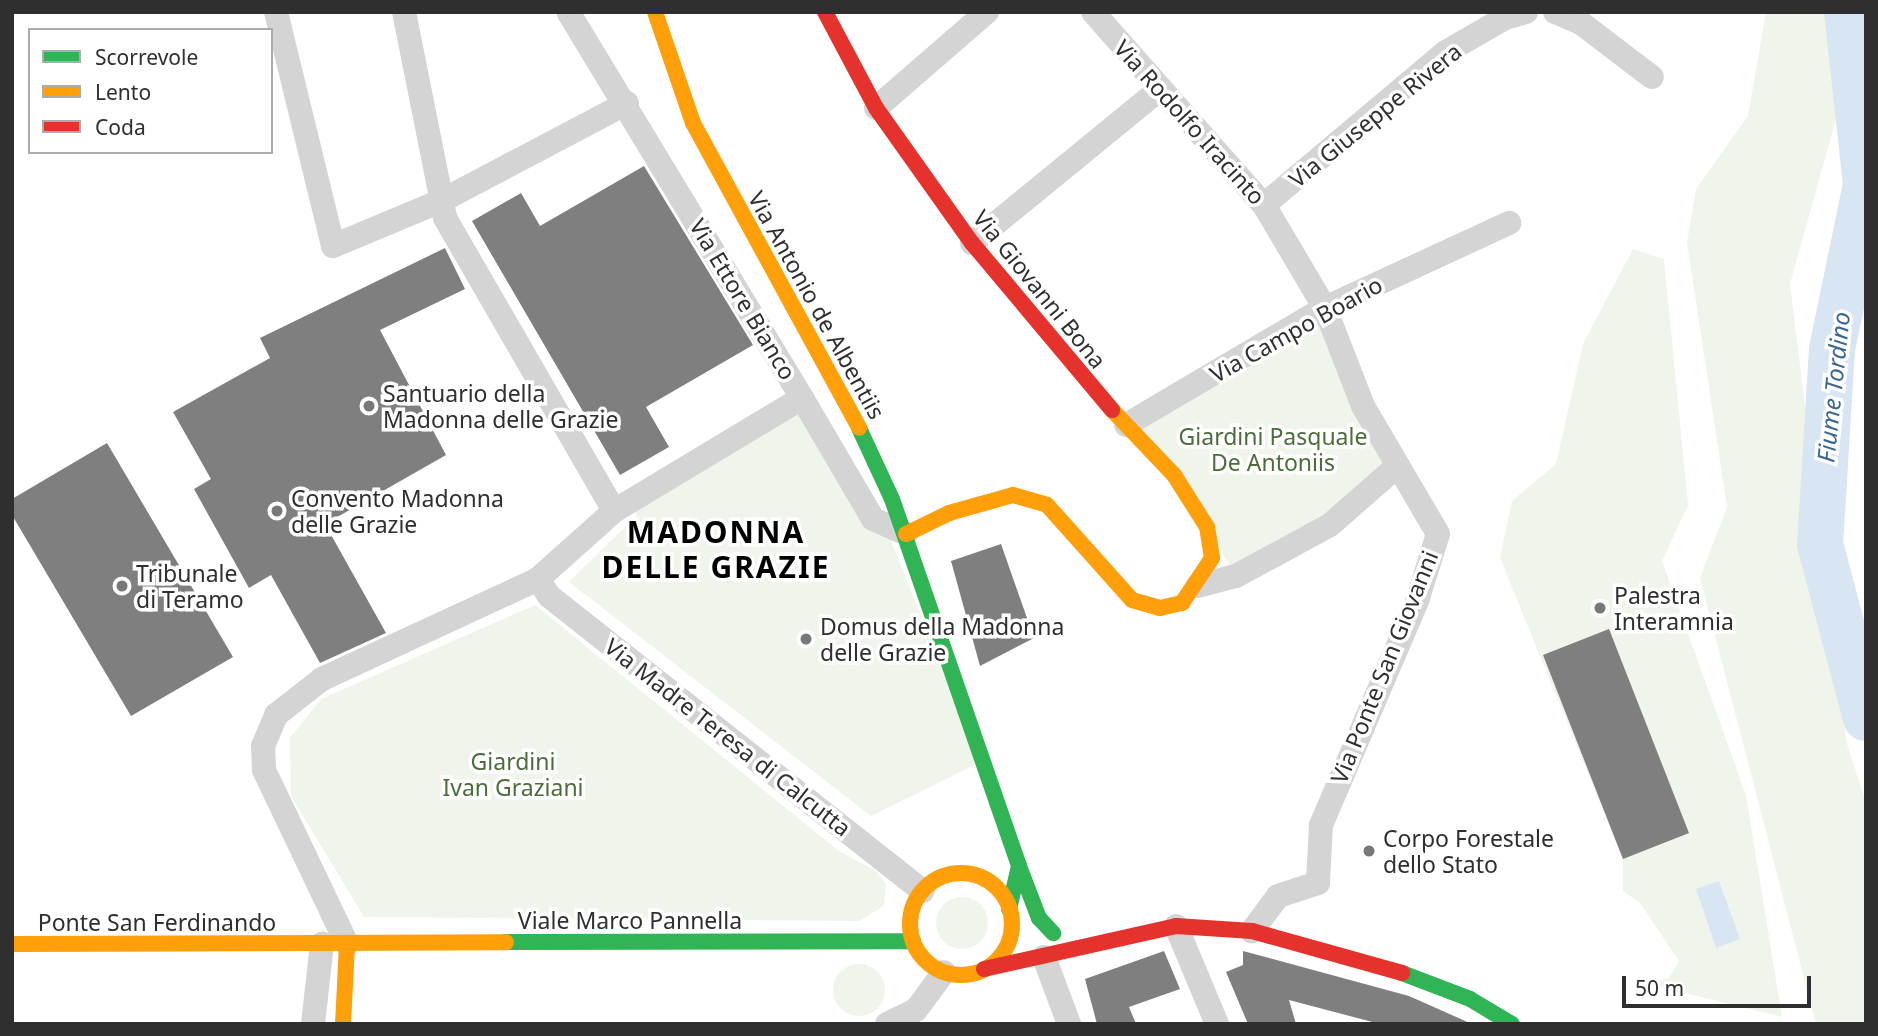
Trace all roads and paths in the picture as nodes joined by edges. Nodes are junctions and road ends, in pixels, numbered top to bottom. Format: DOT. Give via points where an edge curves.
graph roads {
  1 [pos="276,12"];
  2 [pos="404,12"];
  3 [pos="568,12"];
  4 [pos="656,12"];
  5 [pos="825,12"];
  6 [pos="987,12"];
  7 [pos="1093,12"];
  8 [pos="1526,12"];
  9 [pos="1555,12"];
  10 [pos="1652,77"];
  11 [pos="1160,90"];
  12 [pos="627,103"];
  13 [pos="876,108"];
  14 [pos="443,200"];
  15 [pos="1264,205"];
  16 [pos="1509,223"];
  17 [pos="972,243"];
  18 [pos="1325,308"];
  19 [pos="802,398"];
  20 [pos="1126,425"];
  21 [pos="1396,467"];
  22 [pos="614,511"];
  23 [pos="906,534"];
  24 [pos="538,579"];
  25 [pos="1198,586"];
  26 [pos="1001,820"];
  27 [pos="1019,866"];
  28 [pos="969,874"];
  29 [pos="922,891"];
  30 [pos="1010,917"];
  31 [pos="1176,926"];
  32 [pos="1252,931"];
  33 [pos="1053,933"];
  34 [pos="913,941"];
  35 [pos="12,944"];
  36 [pos="347,944"];
  37 [pos="312,945"];
  38 [pos="1079,945"];
  39 [pos="1044,957"];
  40 [pos="984,969"];
  41 [pos="944,972"];
  42 [pos="918,1017"];
  43 [pos="313,1024"];
  44 [pos="343,1024"];
  45 [pos="887,1024"];
  46 [pos="1069,1024"];
  47 [pos="1217,1024"];
  48 [pos="1512,1024"];
  1 -- 14 [label="street" via="332,246"];
  2 -- 14 [label="street"];
  3 -- 12 [label="street, Via Ettore Bianco"];
  4 -- 23 [label="main road, Via Antonio de Albentiis" via="693,123 764,260 832,371"];
  5 -- 13 [label="main road, Via Giovanni Bona"];
  6 -- 13 [label="street"];
  7 -- 11 [label="street, Via Rodolfo Iracinto"];
  8 -- 15 [label="street, Via Giuseppe Rivera" via="1505,18 1446,52"];
  9 -- 10 [label="street" via="1581,23"];
  11 -- 15 [label="street, Via Rodolfo Iracinto"];
  11 -- 17 [label="street"];
  12 -- 14 [label="street"];
  12 -- 19 [label="street, Via Ettore Bianco"];
  13 -- 17 [label="main road, Via Giovanni Bona"];
  14 -- 22 [label="street" via="445,218"];
  15 -- 18 [label="street, Via Rodolfo Iracinto"];
  16 -- 18 [label="street, Via Campo Boario"];
  17 -- 20 [label="main road, Via Giovanni Bona" via="1076,373"];
  18 -- 20 [label="street, Via Campo Boario"];
  18 -- 21 [label="street, Via Ponte San Giovanni" via="1363,406"];
  19 -- 22 [label="street, Via Ettore Bianco"];
  19 -- 23 [label="street" via="873,519"];
  20 -- 25 [label="main road, Via Giovanni Bona" via="1174,475 1206,527 1212,558"];
  21 -- 25 [label="street" via="1330,525 1236,576"];
  21 -- 32 [label="street, Via Ponte San Giovanni" via="1438,534 1417,601 1321,825 1318,883 1278,896"];
  22 -- 24 [label="street, Via Ettore Bianco"];
  23 -- 25 [label="main road" via="949,513 1013,495 1057,513 1132,600 1160,608 1182,603"];
  23 -- 26 [label="main road, Via Antonio de Albentiis"];
  24 -- 29 [label="street, Via Madre Teresa di Calcutta" via="549,596"];
  24 -- 36 [label="street, Via Ettore Bianco" via="298,695 276,715 263,746 273,797"];
  26 -- 27 [label="main road, Via Antonio de Albentiis"];
  26 -- 28 [label="main road" via="990,854"];
  27 -- 30 [label="main road"];
  27 -- 33 [label="main road, Via Antonio de Albentiis" via="1039,918"];
  28 -- 29 [label="main road" via="940,877"];
  28 -- 30 [label="main road" via="998,890"];
  29 -- 34 [label="main road" via="910,915"];
  30 -- 33 [label="main road"];
  30 -- 40 [label="main road" via="1004,950"];
  31 -- 32 [label="main road"];
  31 -- 38 [label="main road"];
  31 -- 47 [label="street"];
  32 -- 48 [label="main road" via="1415,977 1470,999"];
  33 -- 38 [label="main road"];
  34 -- 36 [label="main road, Viale Marco Pannella"];
  34 -- 41 [label="main road" via="925,960"];
  35 -- 37 [label="main road, Ponte San Ferdinando"];
  36 -- 37 [label="main road, Viale Marco Pannella"];
  36 -- 44 [label="main road"];
  37 -- 43 [label="street"];
  38 -- 39 [label="main road"];
  39 -- 40 [label="main road"];
  39 -- 46 [label="street"];
  40 -- 41 [label="main road" via="964,975"];
  41 -- 42 [label="street"];
  42 -- 45 [label="street"];
}
